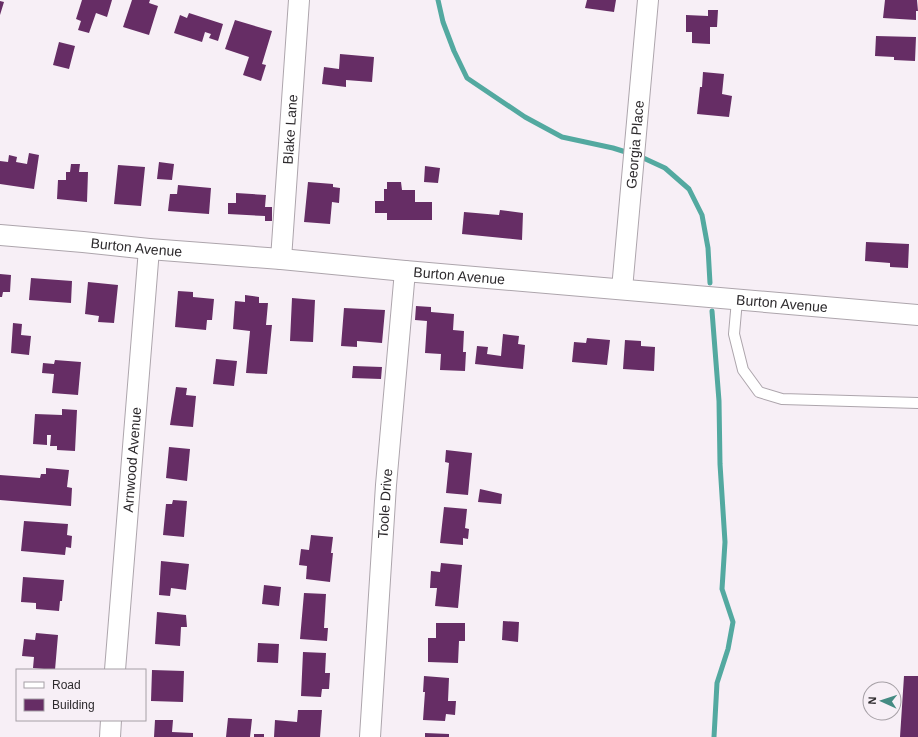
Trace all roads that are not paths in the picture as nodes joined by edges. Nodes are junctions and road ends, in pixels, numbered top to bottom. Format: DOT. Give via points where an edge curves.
graph roads {
  1 [pos="299,0"];
  2 [pos="648,0"];
  3 [pos="0,235"];
  4 [pos="149,249"];
  5 [pos="281,259"];
  6 [pos="406,271"];
  7 [pos="622,289"];
  8 [pos="737,300"];
  9 [pos="918,315"];
  10 [pos="918,404"];
  11 [pos="115,669"];
  12 [pos="111,721"];
  13 [pos="110,737"];
  14 [pos="370,737"];
  1 -- 5 [label="street, Blake Lane"];
  2 -- 7 [label="street, Georgia Place"];
  3 -- 4 [label="street, Burton Avenue"];
  4 -- 5 [label="street, Burton Avenue"];
  4 -- 11 [label="street, Arnwood Avenue"];
  5 -- 6 [label="street, Burton Avenue"];
  6 -- 7 [label="street, Burton Avenue"];
  6 -- 14 [label="street, Toole Drive" via="386,485"];
  7 -- 8 [label="street, Burton Avenue"];
  8 -- 9 [label="street, Burton Avenue"];
  8 -- 10 [label="lane" via="734,334 743,370 759,392 782,399"];
  12 -- 13 [label="street"];
}
